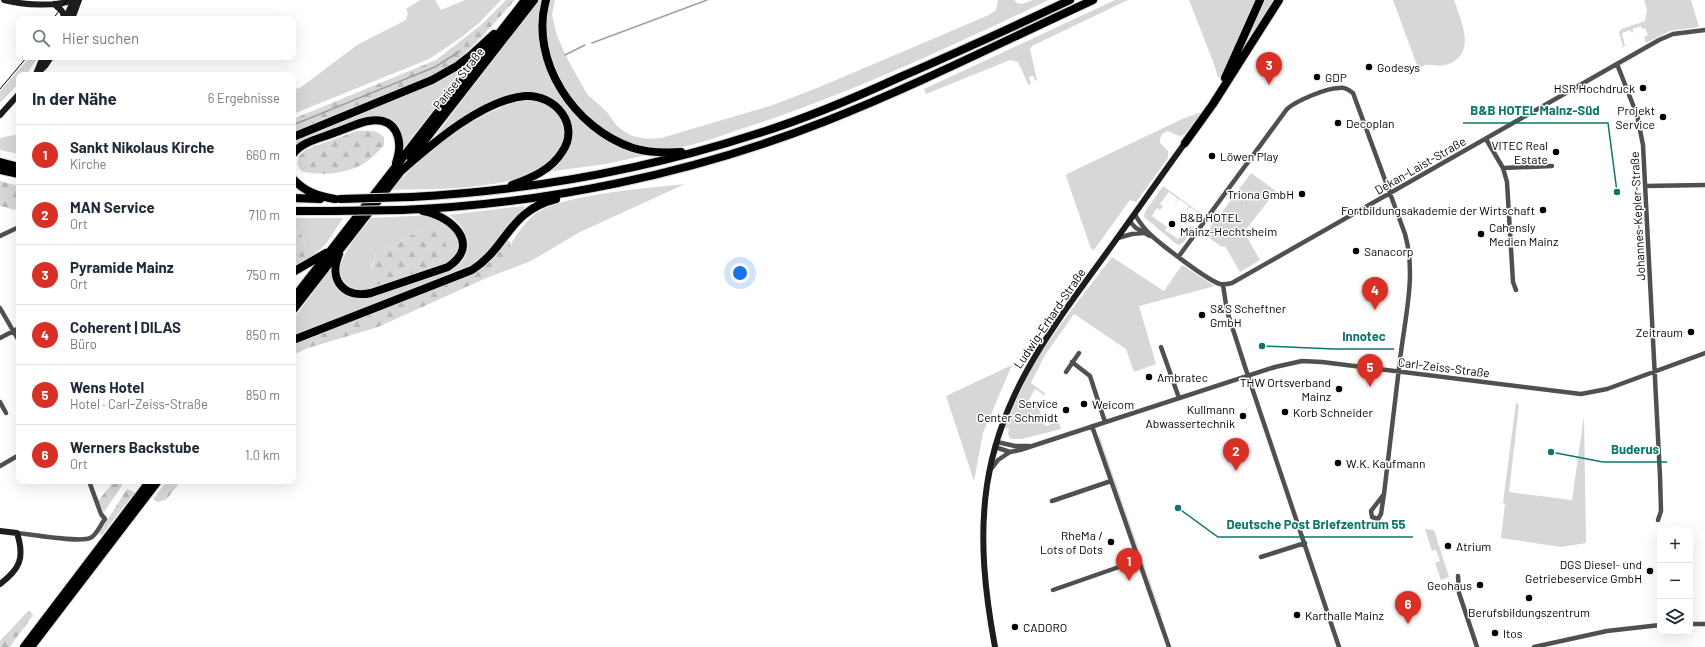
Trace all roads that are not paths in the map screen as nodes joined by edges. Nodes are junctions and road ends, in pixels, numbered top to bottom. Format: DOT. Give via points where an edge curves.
graph roads {
  1 [pos="4,0"];
  2 [pos="41,0"];
  3 [pos="79,0"];
  4 [pos="525,0"];
  5 [pos="534,0"];
  6 [pos="546,0"];
  7 [pos="1070,0"];
  8 [pos="1093,0"];
  9 [pos="1260,0"];
  10 [pos="1279,0"];
  11 [pos="71,1"];
  12 [pos="26,3"];
  13 [pos="54,4"];
  14 [pos="64,16"];
  15 [pos="66,16"];
  16 [pos="73,16"];
  17 [pos="73,16"];
  18 [pos="511,19"];
  19 [pos="1705,30"];
  20 [pos="42,60"];
  21 [pos="49,60"];
  22 [pos="1617,64"];
  23 [pos="37,72"];
  24 [pos="39,72"];
  25 [pos="16,97"];
  26 [pos="1213,104"];
  27 [pos="0,115"];
  28 [pos="296,136"];
  29 [pos="1486,139"];
  30 [pos="1186,142"];
  31 [pos="708,149"];
  32 [pos="296,150"];
  33 [pos="0,162"];
  34 [pos="16,166"];
  35 [pos="1552,166"];
  36 [pos="1503,168"];
  37 [pos="0,170"];
  38 [pos="398,170"];
  39 [pos="16,173"];
  40 [pos="296,182"];
  41 [pos="1705,185"];
  42 [pos="603,186"];
  43 [pos="1645,186"];
  44 [pos="492,191"];
  45 [pos="1390,193"];
  46 [pos="296,198"];
  47 [pos="338,199"];
  48 [pos="414,209"];
  49 [pos="296,211"];
  50 [pos="1135,214"];
  51 [pos="1129,221"];
  52 [pos="16,228"];
  53 [pos="1143,233"];
  54 [pos="0,236"];
  55 [pos="1152,236"];
  56 [pos="1116,239"];
  57 [pos="344,244"];
  58 [pos="331,249"];
  59 [pos="1179,256"];
  60 [pos="296,270"];
  61 [pos="1223,285"];
  62 [pos="1516,290"];
  63 [pos="296,295"];
  64 [pos="296,306"];
  65 [pos="0,308"];
  66 [pos="14,331"];
  67 [pos="16,335"];
  68 [pos="0,338"];
  69 [pos="296,339"];
  70 [pos="1161,347"];
  71 [pos="1079,353"];
  72 [pos="1705,353"];
  73 [pos="1072,362"];
  74 [pos="1655,371"];
  75 [pos="1066,372"];
  76 [pos="1398,372"];
  77 [pos="1248,376"];
  78 [pos="1179,398"];
  79 [pos="0,402"];
  80 [pos="6,413"];
  81 [pos="1105,422"];
  82 [pos="1092,426"];
  83 [pos="996,444"];
  84 [pos="1034,445"];
  85 [pos="1010,452"];
  86 [pos="16,457"];
  87 [pos="0,466"];
  88 [pos="989,471"];
  89 [pos="1111,480"];
  90 [pos="89,484"];
  91 [pos="148,484"];
  92 [pos="156,484"];
  93 [pos="1384,494"];
  94 [pos="1052,501"];
  95 [pos="1658,520"];
  96 [pos="0,530"];
  97 [pos="17,533"];
  98 [pos="1305,543"];
  99 [pos="1261,557"];
  100 [pos="1139,560"];
  101 [pos="1458,576"];
  102 [pos="0,584"];
  103 [pos="1053,590"];
  104 [pos="1693,624"];
  105 [pos="1705,624"];
  106 [pos="1657,625"];
  107 [pos="24,647"];
  108 [pos="31,647"];
  109 [pos="995,647"];
  110 [pos="1169,647"];
  111 [pos="1339,647"];
  112 [pos="1477,647"];
  113 [pos="1534,647"];
  1 -- 12 [label="main road"];
  2 -- 12 [label="main road"];
  3 -- 16 [label="main road"];
  4 -- 18 [label="highway"];
  5 -- 38 [label="highway, Pariser Straße"];
  6 -- 31 [label="highway" via="542,29 547,56 562,90 594,127 611,139 640,150 668,153"];
  7 -- 31 [label="highway" via="834,106"];
  8 -- 42 [label="highway" via="886,96 825,121 714,159"];
  9 -- 26 [label="highway"];
  10 -- 26 [label="highway"];
  11 -- 13 [label="main road"];
  11 -- 15 [label="main road"];
  11 -- 17 [label="main road"];
  12 -- 13 [label="main road"];
  13 -- 14 [label="main road"];
  18 -- 28 [label="highway" via="470,56 445,74"];
  18 -- 38 [label="highway"];
  19 -- 22 [label="street, Dekan-Laist-Straße" via="1667,36"];
  20 -- 23 [label="main road"];
  21 -- 24 [label="main road"];
  22 -- 29 [label="street, Dekan-Laist-Straße"];
  22 -- 43 [label="street, Johannes-Kepler-Straße" via="1640,127"];
  25 -- 27 [label="main road"];
  26 -- 30 [label="highway"];
  29 -- 36 [label="street"];
  29 -- 45 [label="street, Dekan-Laist-Straße"];
  30 -- 50 [label="main road, Ludwig-Erhard-Straße"];
  31 -- 44 [label="highway" via="625,170"];
  32 -- 38 [label="highway" via="308,142 367,121 380,121 396,130 400,140"];
  33 -- 34 [label="highway"];
  35 -- 36 [label="street"];
  36 -- 62 [label="street" via="1507,182 1513,282"];
  37 -- 39 [label="highway"];
  38 -- 44 [label="highway" via="458,125 498,104 525,96 550,101 562,111 567,122 568,140 563,152 555,162 540,172"];
  38 -- 57 [label="highway"];
  38 -- 58 [label="highway"];
  40 -- 47 [label="highway" via="314,195"];
  41 -- 43 [label="street"];
  42 -- 48 [label="highway" via="522,200"];
  42 -- 69 [label="highway" via="535,206 514,223 490,256 466,273"];
  43 -- 74 [label="street, Johannes-Kepler-Straße"];
  44 -- 47 [label="highway, bridge"];
  45 -- 59 [label="street" via="1355,97 1346,89 1335,88 1299,100 1287,109"];
  45 -- 61 [label="street, Dekan-Laist-Straße" via="1244,277"];
  45 -- 76 [label="street" via="1408,244 1410,262"];
  46 -- 47 [label="highway"];
  48 -- 49 [label="highway, bridge"];
  48 -- 57 [label="highway" via="438,215 459,231 462,251 448,267 364,295 351,294 337,280 336,274 336,264"];
  50 -- 51 [label="main road, Ludwig-Erhard-Straße"];
  50 -- 55 [label="street"];
  51 -- 53 [label="street"];
  51 -- 56 [label="main road, Ludwig-Erhard-Straße"];
  52 -- 54 [label="street"];
  53 -- 55 [label="street"];
  53 -- 56 [label="street"];
  55 -- 59 [label="street"];
  56 -- 83 [label="main road, Ludwig-Erhard-Straße" via="1051,330 1026,370 1011,401"];
  57 -- 64 [label="highway"];
  58 -- 60 [label="highway"];
  58 -- 63 [label="highway"];
  59 -- 61 [label="street" via="1213,281"];
  61 -- 77 [label="street" via="1227,311"];
  65 -- 66 [label="street"];
  66 -- 67 [label="street"];
  66 -- 68 [label="street"];
  70 -- 78 [label="street"];
  71 -- 73 [label="street"];
  72 -- 74 [label="street, Carl-Zeiss-Straße"];
  73 -- 75 [label="street"];
  73 -- 81 [label="street" via="1090,376"];
  74 -- 76 [label="street, Carl-Zeiss-Straße" via="1601,391 1581,394"];
  74 -- 95 [label="street, Johannes-Kepler-Straße" via="1661,483 1661,511"];
  76 -- 77 [label="street, Carl-Zeiss-Straße" via="1312,361 1285,364"];
  76 -- 93 [label="street"];
  77 -- 78 [label="street, Carl-Zeiss-Straße"];
  77 -- 98 [label="street"];
  78 -- 81 [label="street, Carl-Zeiss-Straße"];
  79 -- 80 [label="street"];
  81 -- 82 [label="street, Carl-Zeiss-Straße"];
  82 -- 84 [label="street, Carl-Zeiss-Straße"];
  82 -- 89 [label="street"];
  83 -- 84 [label="street, Carl-Zeiss-Straße"];
  83 -- 85 [label="street"];
  83 -- 88 [label="main road, Ludwig-Erhard-Straße"];
  84 -- 85 [label="street, Carl-Zeiss-Straße"];
  85 -- 88 [label="street, Carl-Zeiss-Straße" via="998,460"];
  86 -- 87 [label="street"];
  88 -- 109 [label="main road, Ludwig-Erhard-Straße" via="984,511 983,560"];
  89 -- 94 [label="street"];
  89 -- 100 [label="street"];
  90 -- 97 [label="street" via="105,519 95,534 88,539"];
  91 -- 107 [label="highway"];
  92 -- 108 [label="highway"];
  93 -- 93 [label="street" via="1371,512 1374,519 1380,518"];
  96 -- 97 [label="main road"];
  97 -- 102 [label="main road" via="21,548 19,563 12,574"];
  98 -- 99 [label="street"];
  98 -- 111 [label="street"];
  100 -- 103 [label="street"];
  100 -- 110 [label="street"];
  101 -- 112 [label="street" via="1459,593"];
  104 -- 105 [label="street"];
  106 -- 113 [label="street" via="1607,631"];
}
